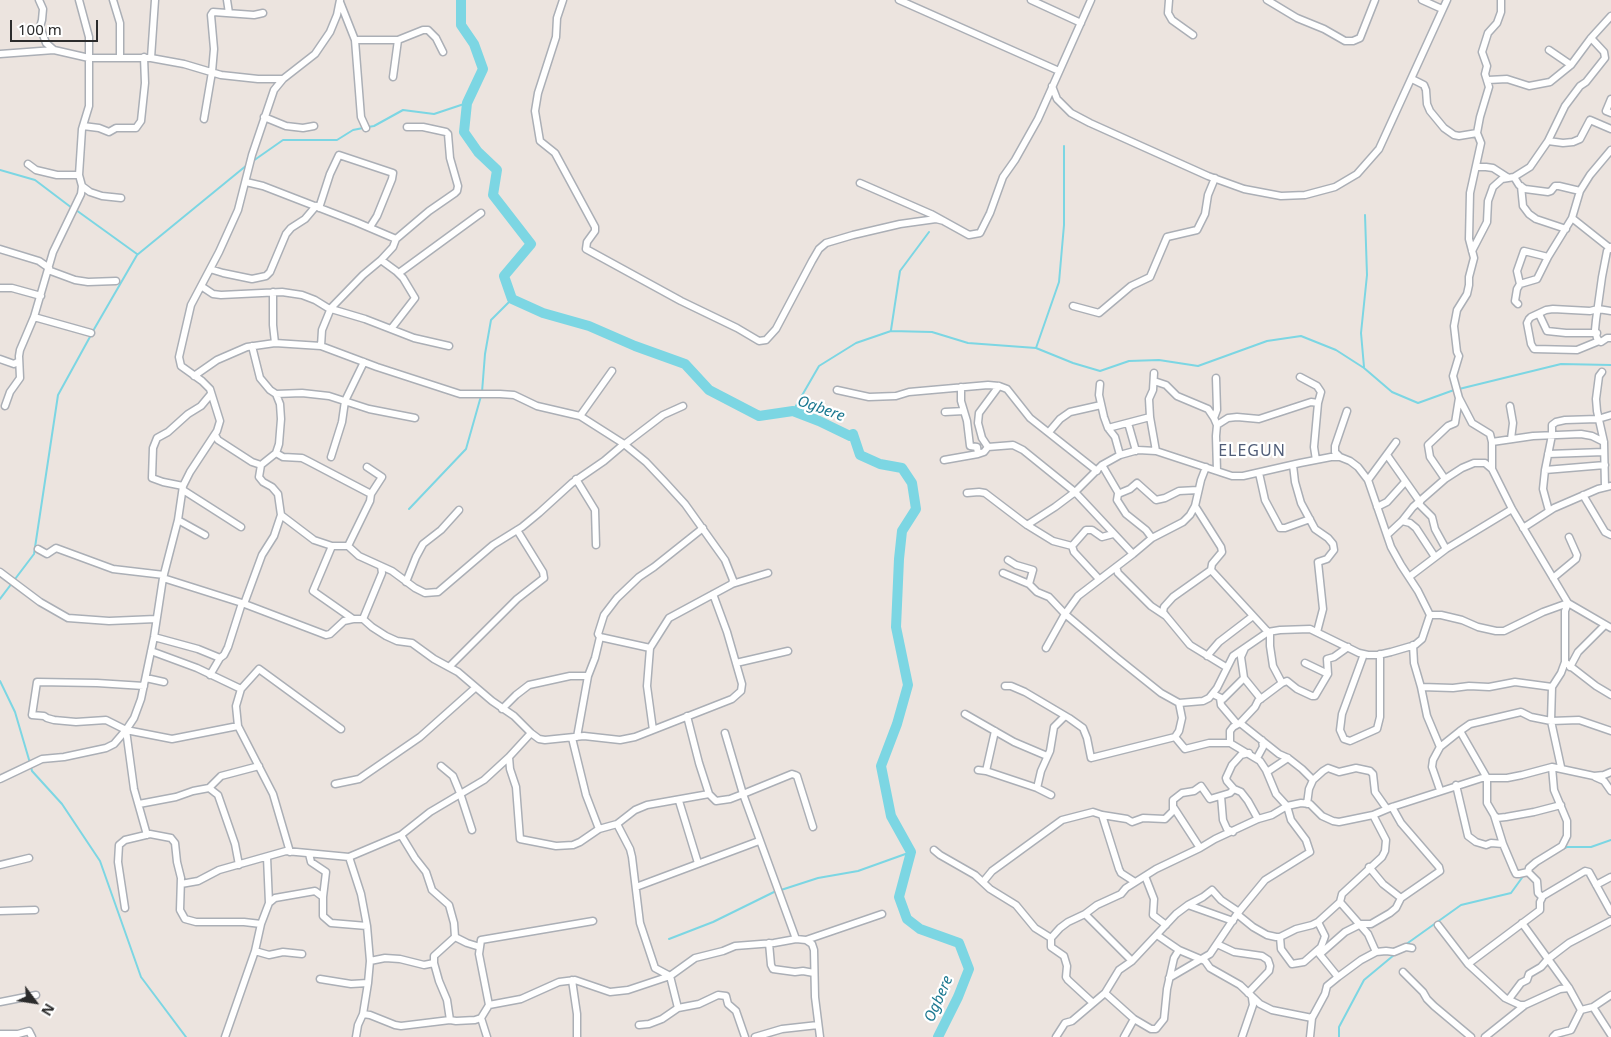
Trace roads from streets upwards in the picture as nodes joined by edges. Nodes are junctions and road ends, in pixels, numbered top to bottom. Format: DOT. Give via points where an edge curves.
graph roads {
  1 [pos="39,0"];
  2 [pos="79,0"];
  3 [pos="113,0"];
  4 [pos="155,0"];
  5 [pos="227,0"];
  6 [pos="340,0"];
  7 [pos="563,0"];
  8 [pos="899,0"];
  9 [pos="1031,0"];
  10 [pos="1091,0"];
  11 [pos="1169,0"];
  12 [pos="1267,0"];
  13 [pos="1375,0"];
  14 [pos="1422,0"];
  15 [pos="1447,0"];
  16 [pos="1501,0"];
  17 [pos="1442,9"];
  18 [pos="263,12"];
  19 [pos="229,13"];
  20 [pos="1610,21"];
  21 [pos="1081,23"];
  22 [pos="1193,35"];
  23 [pos="1591,38"];
  24 [pos="356,40"];
  25 [pos="398,40"];
  26 [pos="54,50"];
  27 [pos="1549,50"];
  28 [pos="443,52"];
  29 [pos="0,54"];
  30 [pos="120,57"];
  31 [pos="89,58"];
  32 [pos="147,58"];
  33 [pos="1608,59"];
  34 [pos="1570,65"];
  35 [pos="1059,71"];
  36 [pos="212,72"];
  37 [pos="393,77"];
  38 [pos="283,79"];
  39 [pos="1412,79"];
  40 [pos="1488,80"];
  41 [pos="1052,86"];
  42 [pos="1611,99"];
  43 [pos="1611,113"];
  44 [pos="264,117"];
  45 [pos="204,119"];
  46 [pos="83,126"];
  47 [pos="314,126"];
  48 [pos="407,127"];
  49 [pos="366,128"];
  50 [pos="1611,129"];
  51 [pos="1477,133"];
  52 [pos="1548,141"];
  53 [pos="1611,150"];
  54 [pos="28,164"];
  55 [pos="1476,167"];
  56 [pos="79,175"];
  57 [pos="1511,177"];
  58 [pos="1214,178"];
  59 [pos="246,182"];
  60 [pos="860,183"];
  61 [pos="82,186"];
  62 [pos="1521,186"];
  63 [pos="1580,192"];
  64 [pos="121,198"];
  65 [pos="317,207"];
  66 [pos="481,213"];
  67 [pos="1572,218"];
  68 [pos="944,221"];
  69 [pos="370,227"];
  70 [pos="1566,229"];
  71 [pos="396,239"];
  72 [pos="1610,248"];
  73 [pos="0,249"];
  74 [pos="1472,251"];
  75 [pos="1548,257"];
  76 [pos="381,260"];
  77 [pos="48,269"];
  78 [pos="210,269"];
  79 [pos="398,273"];
  80 [pos="116,281"];
  81 [pos="1520,284"];
  82 [pos="201,286"];
  83 [pos="0,288"];
  84 [pos="273,292"];
  85 [pos="41,296"];
  86 [pos="1518,304"];
  87 [pos="1073,306"];
  88 [pos="331,308"];
  89 [pos="1598,309"];
  90 [pos="1611,311"];
  91 [pos="1539,314"];
  92 [pos="34,318"];
  93 [pos="392,329"];
  94 [pos="90,333"];
  95 [pos="1597,334"];
  96 [pos="1611,338"];
  97 [pos="1599,341"];
  98 [pos="275,344"];
  99 [pos="252,346"];
  100 [pos="321,346"];
  101 [pos="449,346"];
  102 [pos="0,359"];
  103 [pos="19,362"];
  104 [pos="364,362"];
  105 [pos="612,371"];
  106 [pos="1602,372"];
  107 [pos="1154,373"];
  108 [pos="194,376"];
  109 [pos="1300,377"];
  110 [pos="1216,378"];
  111 [pos="1154,381"];
  112 [pos="1100,384"];
  113 [pos="999,386"];
  114 [pos="961,387"];
  115 [pos="837,390"];
  116 [pos="211,394"];
  117 [pos="276,394"];
  118 [pos="1459,398"];
  119 [pos="345,401"];
  120 [pos="1318,403"];
  121 [pos="1101,405"];
  122 [pos="5,406"];
  123 [pos="683,406"];
  124 [pos="1510,406"];
  125 [pos="964,411"];
  126 [pos="1347,411"];
  127 [pos="945,412"];
  128 [pos="1611,415"];
  129 [pos="580,416"];
  130 [pos="1150,417"];
  131 [pos="415,418"];
  132 [pos="1214,418"];
  133 [pos="1598,418"];
  134 [pos="1128,423"];
  135 [pos="1217,425"];
  136 [pos="1108,428"];
  137 [pos="1049,432"];
  138 [pos="1552,434"];
  139 [pos="215,435"];
  140 [pos="1511,439"];
  141 [pos="1396,442"];
  142 [pos="1492,442"];
  143 [pos="1604,442"];
  144 [pos="624,444"];
  145 [pos="988,447"];
  146 [pos="1136,451"];
  147 [pos="1156,451"];
  148 [pos="1604,452"];
  149 [pos="276,453"];
  150 [pos="978,454"];
  151 [pos="1548,454"];
  152 [pos="1120,455"];
  153 [pos="1387,455"];
  154 [pos="331,457"];
  155 [pos="1340,457"];
  156 [pos="944,460"];
  157 [pos="1316,460"];
  158 [pos="261,465"];
  159 [pos="1102,465"];
  160 [pos="1293,465"];
  161 [pos="1605,465"];
  162 [pos="366,467"];
  163 [pos="1206,467"];
  164 [pos="1492,469"];
  165 [pos="1545,470"];
  166 [pos="1097,471"];
  167 [pos="1217,471"];
  168 [pos="1259,473"];
  169 [pos="576,479"];
  170 [pos="1445,479"];
  171 [pos="1368,480"];
  172 [pos="1405,482"];
  173 [pos="1608,487"];
  174 [pos="183,488"];
  175 [pos="1198,490"];
  176 [pos="966,492"];
  177 [pos="1075,492"];
  178 [pos="371,494"];
  179 [pos="1119,494"];
  180 [pos="1583,495"];
  181 [pos="1419,502"];
  182 [pos="1195,506"];
  183 [pos="1377,507"];
  184 [pos="1512,509"];
  185 [pos="459,510"];
  186 [pos="1549,510"];
  187 [pos="282,515"];
  188 [pos="1310,519"];
  189 [pos="178,520"];
  190 [pos="1402,521"];
  191 [pos="1027,525"];
  192 [pos="241,527"];
  193 [pos="703,528"];
  194 [pos="1523,528"];
  195 [pos="517,530"];
  196 [pos="1113,534"];
  197 [pos="205,535"];
  198 [pos="1386,535"];
  199 [pos="1611,536"];
  200 [pos="1569,537"];
  201 [pos="1152,538"];
  202 [pos="596,545"];
  203 [pos="332,546"];
  204 [pos="348,546"];
  205 [pos="1072,546"];
  206 [pos="38,549"];
  207 [pos="1446,550"];
  208 [pos="1133,554"];
  209 [pos="1435,557"];
  210 [pos="1008,560"];
  211 [pos="381,566"];
  212 [pos="1117,570"];
  213 [pos="1211,570"];
  214 [pos="0,572"];
  215 [pos="768,573"];
  216 [pos="1003,573"];
  217 [pos="163,576"];
  218 [pos="1409,577"];
  219 [pos="1553,578"];
  220 [pos="1099,579"];
  221 [pos="406,582"];
  222 [pos="732,584"];
  223 [pos="1029,584"];
  224 [pos="714,594"];
  225 [pos="1568,603"];
  226 [pos="243,604"];
  227 [pos="1065,614"];
  228 [pos="1166,616"];
  229 [pos="1253,616"];
  230 [pos="1430,616"];
  231 [pos="353,618"];
  232 [pos="363,619"];
  233 [pos="156,620"];
  234 [pos="1608,627"];
  235 [pos="1317,632"];
  236 [pos="1269,633"];
  237 [pos="154,637"];
  238 [pos="600,637"];
  239 [pos="1413,645"];
  240 [pos="1245,647"];
  241 [pos="1348,647"];
  242 [pos="650,648"];
  243 [pos="1046,648"];
  244 [pos="1403,648"];
  245 [pos="151,651"];
  246 [pos="788,651"];
  247 [pos="1364,654"];
  248 [pos="1380,654"];
  249 [pos="1207,656"];
  250 [pos="220,658"];
  251 [pos="736,663"];
  252 [pos="1305,663"];
  253 [pos="1414,664"];
  254 [pos="1568,664"];
  255 [pos="449,667"];
  256 [pos="1226,667"];
  257 [pos="1328,674"];
  258 [pos="210,675"];
  259 [pos="588,676"];
  260 [pos="146,678"];
  261 [pos="1244,678"];
  262 [pos="164,682"];
  263 [pos="1282,683"];
  264 [pos="144,686"];
  265 [pos="1005,686"];
  266 [pos="1421,686"];
  267 [pos="1552,687"];
  268 [pos="475,688"];
  269 [pos="241,689"];
  270 [pos="1213,694"];
  271 [pos="1611,694"];
  272 [pos="1220,698"];
  273 [pos="1261,699"];
  274 [pos="1179,703"];
  275 [pos="502,709"];
  276 [pos="965,714"];
  277 [pos="687,716"];
  278 [pos="1065,716"];
  279 [pos="1551,720"];
  280 [pos="1239,723"];
  281 [pos="238,726"];
  282 [pos="126,730"];
  283 [pos="341,730"];
  284 [pos="653,730"];
  285 [pos="995,731"];
  286 [pos="1460,731"];
  287 [pos="1611,731"];
  288 [pos="531,733"];
  289 [pos="725,733"];
  290 [pos="1175,737"];
  291 [pos="575,738"];
  292 [pos="1262,740"];
  293 [pos="1230,743"];
  294 [pos="1440,747"];
  295 [pos="1249,753"];
  296 [pos="1047,756"];
  297 [pos="509,757"];
  298 [pos="1257,758"];
  299 [pos="1288,758"];
  300 [pos="259,766"];
  301 [pos="441,766"];
  302 [pos="1552,767"];
  303 [pos="1561,767"];
  304 [pos="978,770"];
  305 [pos="986,770"];
  306 [pos="1267,772"];
  307 [pos="1611,772"];
  308 [pos="1594,776"];
  309 [pos="1488,778"];
  310 [pos="0,779"];
  311 [pos="1313,780"];
  312 [pos="335,784"];
  313 [pos="1456,785"];
  314 [pos="209,788"];
  315 [pos="1037,788"];
  316 [pos="1234,790"];
  317 [pos="1440,790"];
  318 [pos="1611,792"];
  319 [pos="460,793"];
  320 [pos="709,794"];
  321 [pos="743,794"];
  322 [pos="1051,795"];
  323 [pos="1221,796"];
  324 [pos="679,801"];
  325 [pos="139,804"];
  326 [pos="1308,804"];
  327 [pos="1561,805"];
  328 [pos="1288,806"];
  329 [pos="1174,808"];
  330 [pos="1389,808"];
  331 [pos="1102,815"];
  332 [pos="1373,815"];
  333 [pos="1494,815"];
  334 [pos="1258,819"];
  335 [pos="617,824"];
  336 [pos="813,827"];
  337 [pos="599,829"];
  338 [pos="472,830"];
  339 [pos="1233,832"];
  340 [pos="147,835"];
  341 [pos="401,835"];
  342 [pos="759,841"];
  343 [pos="1503,844"];
  344 [pos="1200,848"];
  345 [pos="934,850"];
  346 [pos="290,852"];
  347 [pos="309,854"];
  348 [pos="267,857"];
  349 [pos="349,857"];
  350 [pos="29,858"];
  351 [pos="698,863"];
  352 [pos="0,865"];
  353 [pos="239,865"];
  354 [pos="1369,868"];
  355 [pos="1528,872"];
  356 [pos="1145,876"];
  357 [pos="1611,878"];
  358 [pos="983,882"];
  359 [pos="1135,882"];
  360 [pos="180,884"];
  361 [pos="1596,885"];
  362 [pos="636,886"];
  363 [pos="323,897"];
  364 [pos="1542,897"];
  365 [pos="1401,898"];
  366 [pos="1340,902"];
  367 [pos="268,903"];
  368 [pos="1188,905"];
  369 [pos="125,908"];
  370 [pos="34,910"];
  371 [pos="0,911"];
  372 [pos="1611,912"];
  373 [pos="1238,913"];
  374 [pos="882,914"];
  375 [pos="1085,914"];
  376 [pos="1233,921"];
  377 [pos="1611,921"];
  378 [pos="593,922"];
  379 [pos="1318,922"];
  380 [pos="1522,923"];
  381 [pos="261,924"];
  382 [pos="1361,924"];
  383 [pos="1166,925"];
  384 [pos="1438,925"];
  385 [pos="367,926"];
  386 [pos="1157,935"];
  387 [pos="455,937"];
  388 [pos="1280,937"];
  389 [pos="1051,938"];
  390 [pos="796,939"];
  391 [pos="806,940"];
  392 [pos="769,944"];
  393 [pos="1217,944"];
  394 [pos="480,947"];
  395 [pos="1412,948"];
  396 [pos="1180,950"];
  397 [pos="255,951"];
  398 [pos="1318,952"];
  399 [pos="1376,952"];
  400 [pos="302,954"];
  401 [pos="1548,959"];
  402 [pos="1201,960"];
  403 [pos="370,961"];
  404 [pos="1132,961"];
  405 [pos="434,964"];
  406 [pos="1468,964"];
  407 [pos="655,968"];
  408 [pos="1403,972"];
  409 [pos="814,973"];
  410 [pos="670,976"];
  411 [pos="1338,977"];
  412 [pos="1169,978"];
  413 [pos="320,979"];
  414 [pos="572,980"];
  415 [pos="658,980"];
  416 [pos="368,984"];
  417 [pos="1568,988"];
  418 [pos="1105,993"];
  419 [pos="36,995"];
  420 [pos="1611,995"];
  421 [pos="1250,996"];
  422 [pos="1509,999"];
  423 [pos="0,1002"];
  424 [pos="1093,1003"];
  425 [pos="1525,1005"];
  426 [pos="489,1006"];
  427 [pos="1594,1007"];
  428 [pos="678,1008"];
  429 [pos="1581,1010"];
  430 [pos="363,1014"];
  431 [pos="481,1018"];
  432 [pos="1312,1018"];
  433 [pos="1134,1019"];
  434 [pos="450,1020"];
  435 [pos="639,1025"];
  436 [pos="818,1025"];
  437 [pos="0,1034"];
  438 [pos="1491,1035"];
  439 [pos="1611,1035"];
  440 [pos="18,1036"];
  441 [pos="32,1037"];
  442 [pos="225,1037"];
  443 [pos="356,1037"];
  444 [pos="487,1037"];
  445 [pos="577,1037"];
  446 [pos="745,1037"];
  447 [pos="755,1037"];
  448 [pos="820,1037"];
  449 [pos="1056,1037"];
  450 [pos="1124,1037"];
  451 [pos="1242,1037"];
  452 [pos="1310,1037"];
  453 [pos="1471,1037"];
  454 [pos="1485,1037"];
  455 [pos="1552,1037"];
  1 -- 26 [label="street" via="43,9 40,27 46,43"];
  2 -- 31 [label="street" via="89,37"];
  3 -- 30 [label="street" via="120,23"];
  4 -- 32 [label="street"];
  5 -- 19 [label="street"];
  6 -- 24 [label="street"];
  6 -- 38 [label="street" via="330,32 314,54"];
  7 -- 68 [label="street" via="535,111 540,141 555,153 595,227 586,249 759,341 766,340 776,329 812,261 826,243 900,224 936,219"];
  8 -- 35 [label="street"];
  9 -- 21 [label="street"];
  10 -- 21 [label="street"];
  11 -- 22 [label="street" via="1168,13 1172,20"];
  12 -- 13 [label="street" via="1345,41 1360,38"];
  14 -- 17 [label="street"];
  15 -- 17 [label="street"];
  16 -- 40 [label="street" via="1498,23 1488,33 1482,52"];
  17 -- 39 [label="street"];
  18 -- 19 [label="street" via="254,15"];
  19 -- 36 [label="street" via="216,11 211,15"];
  20 -- 23 [label="street"];
  21 -- 35 [label="street"];
  23 -- 33 [label="street"];
  23 -- 34 [label="street"];
  24 -- 25 [label="street"];
  24 -- 49 [label="street" via="361,117"];
  25 -- 28 [label="street" via="428,30"];
  25 -- 37 [label="street"];
  26 -- 29 [label="street"];
  26 -- 31 [label="street"];
  27 -- 34 [label="street"];
  30 -- 31 [label="street"];
  30 -- 32 [label="street"];
  31 -- 46 [label="street" via="89,106"];
  32 -- 36 [label="street"];
  32 -- 46 [label="street" via="141,121 136,128 116,128 109,132"];
  33 -- 52 [label="street" via="1565,106"];
  34 -- 40 [label="street" via="1550,82 1529,86 1506,79"];
  35 -- 41 [label="street"];
  36 -- 38 [label="street"];
  36 -- 45 [label="street"];
  38 -- 44 [label="street" via="274,90"];
  39 -- 51 [label="street" via="1424,85 1430,111 1444,128 1459,136"];
  39 -- 58 [label="street" via="1379,149 1357,174 1335,187 1305,195 1281,196 1244,189"];
  40 -- 51 [label="street"];
  41 -- 58 [label="street" via="1062,105 1090,124"];
  41 -- 68 [label="street" via="1038,119 1003,177 980,233 969,235"];
  42 -- 43 [label="street" via="1606,108"];
  44 -- 47 [label="street" via="286,126"];
  44 -- 59 [label="street"];
  46 -- 56 [label="street"];
  48 -- 71 [label="street" via="423,127 448,134 450,158 458,186 456,194 438,204"];
  50 -- 52 [label="street" via="1590,120 1583,135 1573,142"];
  51 -- 55 [label="street" via="1481,143"];
  52 -- 57 [label="street" via="1530,167"];
  53 -- 63 [label="street"];
  54 -- 56 [label="street" via="36,170 57,175"];
  55 -- 57 [label="street" via="1494,168"];
  55 -- 74 [label="street" via="1470,193 1469,239"];
  56 -- 61 [label="street"];
  57 -- 62 [label="street"];
  57 -- 74 [label="street" via="1502,179 1493,187 1488,201 1487,222"];
  58 -- 87 [label="street" via="1205,214 1197,230 1167,236 1150,277 1131,286 1099,313"];
  59 -- 65 [label="street"];
  59 -- 78 [label="street" via="238,210"];
  60 -- 68 [label="street"];
  61 -- 64 [label="street" via="102,196"];
  61 -- 77 [label="street"];
  62 -- 63 [label="street" via="1548,192 1559,186"];
  62 -- 70 [label="street" via="1524,209 1536,219"];
  63 -- 67 [label="street"];
  65 -- 69 [label="street"];
  65 -- 69 [label="street" via="339,155 394,173"];
  65 -- 78 [label="street" via="286,234 266,276 252,279"];
  66 -- 79 [label="street"];
  67 -- 70 [label="street"];
  67 -- 72 [label="street"];
  69 -- 71 [label="street"];
  70 -- 75 [label="street"];
  71 -- 76 [label="street"];
  72 -- 89 [label="street"];
  73 -- 77 [label="street" via="39,261"];
  74 -- 118 [label="street" via="1474,258 1467,294 1457,310 1454,326 1459,356 1453,376"];
  75 -- 81 [label="street" via="1537,279"];
  75 -- 81 [label="street" via="1524,251 1517,271"];
  76 -- 79 [label="street"];
  76 -- 88 [label="street"];
  77 -- 80 [label="street" via="75,280"];
  77 -- 85 [label="street"];
  78 -- 82 [label="street"];
  79 -- 93 [label="street" via="415,298"];
  81 -- 86 [label="street" via="1515,295"];
  82 -- 84 [label="street" via="212,294 221,295"];
  82 -- 108 [label="street" via="192,305 179,357 181,366"];
  83 -- 85 [label="street"];
  84 -- 88 [label="street" via="302,295"];
  84 -- 98 [label="street"];
  85 -- 92 [label="street"];
  88 -- 93 [label="street"];
  88 -- 100 [label="street" via="322,330"];
  89 -- 90 [label="street"];
  89 -- 91 [label="street" via="1590,312 1558,308"];
  89 -- 95 [label="street"];
  91 -- 95 [label="street" via="1547,331"];
  91 -- 97 [label="street" via="1527,323 1534,349 1577,350"];
  92 -- 94 [label="street"];
  92 -- 103 [label="street" via="20,350"];
  93 -- 101 [label="street"];
  95 -- 97 [label="street"];
  96 -- 97 [label="street"];
  98 -- 99 [label="street"];
  98 -- 100 [label="street"];
  99 -- 108 [label="street" via="217,360"];
  99 -- 117 [label="street" via="260,378"];
  100 -- 104 [label="street"];
  102 -- 103 [label="street" via="14,364"];
  103 -- 122 [label="street" via="20,378"];
  104 -- 119 [label="street"];
  104 -- 129 [label="street" via="460,394 514,395 537,406"];
  105 -- 129 [label="street"];
  106 -- 133 [label="street" via="1596,399"];
  107 -- 111 [label="street"];
  108 -- 116 [label="street"];
  109 -- 120 [label="street" via="1317,386 1321,392"];
  110 -- 132 [label="street" via="1217,410"];
  111 -- 130 [label="street" via="1149,399"];
  111 -- 132 [label="street" via="1208,410"];
  112 -- 121 [label="street"];
  113 -- 114 [label="street"];
  113 -- 137 [label="street" via="1007,390 1030,418"];
  113 -- 145 [label="street" via="979,413 978,423"];
  114 -- 115 [label="street" via="869,397"];
  114 -- 125 [label="street"];
  116 -- 139 [label="street" via="220,420"];
  116 -- 174 [label="street" via="201,406 157,438 153,448 152,478"];
  117 -- 119 [label="street" via="302,393"];
  117 -- 149 [label="street" via="281,419 280,444"];
  118 -- 142 [label="street" via="1472,423 1490,434"];
  118 -- 170 [label="street" via="1455,423 1428,444 1430,456"];
  119 -- 131 [label="street"];
  119 -- 154 [label="street"];
  120 -- 135 [label="street" via="1311,402 1259,420 1228,418"];
  120 -- 157 [label="street"];
  121 -- 136 [label="street"];
  121 -- 137 [label="street" via="1070,412"];
  123 -- 144 [label="street" via="663,415"];
  124 -- 140 [label="street"];
  125 -- 127 [label="street"];
  125 -- 150 [label="street" via="970,446 977,447"];
  126 -- 155 [label="street" via="1335,446"];
  128 -- 133 [label="street"];
  129 -- 144 [label="street"];
  130 -- 134 [label="street"];
  130 -- 147 [label="street"];
  132 -- 135 [label="street"];
  133 -- 138 [label="street" via="1556,422 1552,425"];
  133 -- 143 [label="street"];
  134 -- 136 [label="street"];
  134 -- 146 [label="street"];
  135 -- 167 [label="street"];
  136 -- 152 [label="street" via="1115,437"];
  137 -- 166 [label="street"];
  138 -- 140 [label="street"];
  138 -- 143 [label="street" via="1582,434"];
  138 -- 151 [label="street"];
  139 -- 158 [label="street" via="218,440"];
  139 -- 174 [label="street"];
  140 -- 142 [label="street"];
  141 -- 153 [label="street"];
  142 -- 164 [label="street"];
  143 -- 148 [label="street"];
  144 -- 169 [label="street"];
  144 -- 193 [label="street" via="664,480"];
  145 -- 150 [label="street"];
  145 -- 177 [label="street" via="1014,445"];
  146 -- 147 [label="street"];
  146 -- 152 [label="street"];
  147 -- 163 [label="street"];
  148 -- 151 [label="street"];
  148 -- 161 [label="street"];
  149 -- 158 [label="street"];
  149 -- 178 [label="street" via="283,457 302,458"];
  150 -- 156 [label="street"];
  151 -- 165 [label="street"];
  152 -- 159 [label="street"];
  153 -- 171 [label="street"];
  153 -- 172 [label="street"];
  155 -- 157 [label="street"];
  155 -- 171 [label="street" via="1350,461"];
  157 -- 160 [label="street"];
  158 -- 187 [label="street" via="259,477 278,494"];
  159 -- 166 [label="street"];
  159 -- 179 [label="street"];
  160 -- 168 [label="street"];
  160 -- 188 [label="street" via="1301,503"];
  161 -- 165 [label="street"];
  161 -- 173 [label="street"];
  162 -- 178 [label="street" via="382,477"];
  163 -- 167 [label="street"];
  163 -- 175 [label="street"];
  164 -- 170 [label="street" via="1485,463 1474,463"];
  164 -- 184 [label="street"];
  165 -- 186 [label="street" via="1543,489"];
  166 -- 177 [label="street"];
  167 -- 168 [label="street" via="1232,476"];
  168 -- 188 [label="street" via="1265,500 1280,528"];
  169 -- 195 [label="street"];
  169 -- 202 [label="street" via="595,510"];
  170 -- 181 [label="street"];
  171 -- 183 [label="street"];
  172 -- 181 [label="street"];
  172 -- 183 [label="street" via="1387,502"];
  173 -- 180 [label="street"];
  174 -- 189 [label="street"];
  174 -- 192 [label="street"];
  175 -- 179 [label="street" via="1179,491 1156,500 1138,483"];
  175 -- 182 [label="street"];
  176 -- 191 [label="street" via="985,493"];
  177 -- 191 [label="street"];
  177 -- 196 [label="street"];
  178 -- 204 [label="street"];
  179 -- 201 [label="street" via="1117,500 1126,514"];
  180 -- 186 [label="street"];
  180 -- 199 [label="street" via="1605,532"];
  181 -- 190 [label="street"];
  181 -- 207 [label="street" via="1432,517"];
  182 -- 201 [label="street" via="1183,522"];
  182 -- 213 [label="street" via="1221,547 1221,555"];
  183 -- 198 [label="street"];
  184 -- 194 [label="street"];
  184 -- 207 [label="street"];
  185 -- 221 [label="street" via="423,544"];
  186 -- 194 [label="street"];
  187 -- 203 [label="street" via="314,540"];
  187 -- 226 [label="street"];
  188 -- 235 [label="street" via="1315,529 1333,544 1334,550 1327,559 1318,562 1323,609"];
  189 -- 197 [label="street"];
  189 -- 217 [label="street"];
  190 -- 198 [label="street"];
  190 -- 209 [label="street" via="1416,528"];
  191 -- 205 [label="street" via="1053,541"];
  193 -- 222 [label="street" via="725,560"];
  193 -- 238 [label="street" via="617,598 604,615 598,634"];
  194 -- 219 [label="street"];
  195 -- 221 [label="street" via="493,545 438,592 425,593"];
  195 -- 255 [label="street" via="544,572 543,580 517,599"];
  196 -- 205 [label="street" via="1102,537 1086,530"];
  196 -- 208 [label="street"];
  198 -- 218 [label="street"];
  200 -- 219 [label="street" via="1576,560"];
  201 -- 208 [label="street"];
  203 -- 204 [label="street"];
  203 -- 231 [label="street" via="313,591"];
  204 -- 211 [label="street" via="359,556"];
  205 -- 220 [label="street"];
  206 -- 217 [label="street" via="47,554 56,548 113,569"];
  207 -- 209 [label="street"];
  208 -- 212 [label="street"];
  209 -- 218 [label="street"];
  210 -- 223 [label="street" via="1033,570"];
  211 -- 221 [label="street"];
  211 -- 232 [label="street" via="382,574"];
  212 -- 220 [label="street"];
  212 -- 228 [label="street" via="1151,606"];
  213 -- 228 [label="street" via="1173,597 1164,607"];
  213 -- 229 [label="street"];
  214 -- 233 [label="street" via="68,618 109,622"];
  215 -- 222 [label="street"];
  216 -- 223 [label="street"];
  217 -- 226 [label="street"];
  217 -- 233 [label="street"];
  218 -- 230 [label="street"];
  219 -- 225 [label="street"];
  220 -- 227 [label="street" via="1078,596"];
  222 -- 224 [label="street"];
  223 -- 227 [label="street" via="1056,602"];
  224 -- 242 [label="street" via="672,615"];
  224 -- 251 [label="street"];
  225 -- 230 [label="street" via="1496,632 1462,620"];
  225 -- 234 [label="street"];
  225 -- 254 [label="street"];
  226 -- 231 [label="street" via="326,635"];
  226 -- 250 [label="street" via="228,647"];
  227 -- 243 [label="street"];
  227 -- 274 [label="street" via="1161,693"];
  228 -- 249 [label="street" via="1190,645"];
  229 -- 236 [label="street"];
  229 -- 249 [label="street" via="1219,642"];
  230 -- 239 [label="street" via="1422,639"];
  231 -- 232 [label="street"];
  232 -- 255 [label="street" via="386,636 412,643"];
  233 -- 237 [label="street"];
  234 -- 254 [label="street"];
  235 -- 236 [label="street" via="1302,629"];
  235 -- 241 [label="street"];
  236 -- 240 [label="street"];
  236 -- 263 [label="street" via="1273,666"];
  237 -- 245 [label="street"];
  237 -- 250 [label="street"];
  238 -- 242 [label="street"];
  238 -- 259 [label="street"];
  239 -- 244 [label="street"];
  239 -- 253 [label="street"];
  240 -- 256 [label="street"];
  240 -- 261 [label="street" via="1241,662"];
  241 -- 247 [label="street"];
  241 -- 257 [label="street" via="1326,659"];
  242 -- 284 [label="street" via="647,686"];
  244 -- 248 [label="street"];
  244 -- 253 [label="street"];
  245 -- 258 [label="street"];
  245 -- 260 [label="street"];
  246 -- 251 [label="street"];
  247 -- 248 [label="street"];
  247 -- 248 [label="street" via="1342,714 1340,730 1344,739 1350,742 1377,730"];
  249 -- 256 [label="street"];
  250 -- 258 [label="street"];
  251 -- 277 [label="street" via="742,684 740,691 732,699"];
  252 -- 257 [label="street"];
  253 -- 266 [label="street"];
  254 -- 267 [label="street"];
  254 -- 271 [label="street"];
  255 -- 268 [label="street"];
  256 -- 270 [label="street"];
  257 -- 263 [label="street" via="1316,696 1297,689 1287,681"];
  258 -- 269 [label="street"];
  259 -- 275 [label="street" via="570,676 529,685"];
  259 -- 291 [label="street"];
  260 -- 262 [label="street"];
  260 -- 264 [label="street"];
  261 -- 272 [label="street" via="1226,697"];
  261 -- 273 [label="street"];
  263 -- 273 [label="street"];
  264 -- 282 [label="street" via="134,718"];
  264 -- 282 [label="street" via="37,682 32,715 76,722 106,720"];
  265 -- 278 [label="street" via="1025,692"];
  266 -- 267 [label="street" via="1489,687 1515,682"];
  266 -- 294 [label="street" via="1427,716"];
  267 -- 279 [label="street"];
  268 -- 275 [label="street"];
  268 -- 312 [label="street" via="420,737 359,779"];
  269 -- 281 [label="street" via="236,706"];
  269 -- 283 [label="street" via="259,669"];
  270 -- 272 [label="street"];
  270 -- 274 [label="street" via="1203,701"];
  272 -- 280 [label="street" via="1221,705"];
  273 -- 280 [label="street"];
  274 -- 290 [label="street" via="1182,718"];
  275 -- 288 [label="street"];
  276 -- 285 [label="street"];
  277 -- 284 [label="street"];
  277 -- 320 [label="street"];
  278 -- 290 [label="street" via="1083,728 1091,758"];
  278 -- 296 [label="street" via="1054,727"];
  279 -- 286 [label="street" via="1521,712 1470,724"];
  279 -- 287 [label="street" via="1579,720"];
  279 -- 303 [label="street"];
  280 -- 292 [label="street"];
  280 -- 293 [label="street" via="1230,731"];
  281 -- 282 [label="street" via="172,738"];
  281 -- 300 [label="street"];
  282 -- 310 [label="street" via="106,748 42,758"];
  282 -- 325 [label="street"];
  284 -- 291 [label="street" via="620,740"];
  285 -- 296 [label="street"];
  285 -- 305 [label="street"];
  286 -- 294 [label="street"];
  286 -- 309 [label="street"];
  288 -- 291 [label="street" via="545,740"];
  288 -- 297 [label="street"];
  289 -- 321 [label="street"];
  290 -- 293 [label="street" via="1185,749 1209,743"];
  291 -- 337 [label="street" via="586,795"];
  292 -- 298 [label="street" via="1263,748"];
  292 -- 299 [label="street"];
  293 -- 295 [label="street"];
  294 -- 317 [label="street" via="1432,767"];
  295 -- 298 [label="street"];
  295 -- 316 [label="street" via="1241,755 1228,773 1227,782"];
  296 -- 315 [label="street"];
  297 -- 319 [label="street" via="471,790"];
  297 -- 337 [label="street" via="522,841 573,845"];
  298 -- 306 [label="street"];
  299 -- 306 [label="street"];
  299 -- 311 [label="street"];
  300 -- 314 [label="street" via="221,776"];
  300 -- 346 [label="street" via="273,794"];
  301 -- 319 [label="street" via="452,776"];
  302 -- 303 [label="street"];
  302 -- 309 [label="street" via="1522,776"];
  302 -- 327 [label="street" via="1554,790"];
  303 -- 308 [label="street"];
  304 -- 305 [label="street"];
  305 -- 315 [label="street"];
  306 -- 328 [label="street" via="1276,794"];
  307 -- 308 [label="street"];
  308 -- 318 [label="street" via="1604,781"];
  309 -- 313 [label="street"];
  309 -- 333 [label="street" via="1487,803"];
  311 -- 326 [label="street"];
  311 -- 330 [label="street" via="1328,768 1340,772 1363,768 1372,774 1375,792"];
  313 -- 317 [label="street"];
  313 -- 343 [label="street" via="1468,836 1486,845"];
  314 -- 325 [label="street"];
  314 -- 353 [label="street" via="218,795"];
  315 -- 322 [label="street"];
  316 -- 323 [label="street"];
  316 -- 334 [label="street" via="1248,800"];
  317 -- 330 [label="street"];
  319 -- 338 [label="street"];
  319 -- 341 [label="street"];
  320 -- 321 [label="street" via="716,801"];
  320 -- 324 [label="street"];
  321 -- 336 [label="street" via="795,775"];
  321 -- 342 [label="street"];
  323 -- 329 [label="street" via="1210,799 1201,786 1173,800"];
  323 -- 339 [label="street" via="1223,820"];
  324 -- 335 [label="street" via="646,805"];
  324 -- 351 [label="street"];
  325 -- 340 [label="street"];
  326 -- 328 [label="street"];
  326 -- 332 [label="street" via="1333,821"];
  327 -- 333 [label="street" via="1506,817"];
  327 -- 355 [label="street" via="1567,821 1567,836 1562,846 1536,862"];
  328 -- 334 [label="street"];
  328 -- 373 [label="street" via="1291,820 1306,840 1310,852 1264,880"];
  329 -- 331 [label="street" via="1165,818 1143,818 1132,822"];
  329 -- 344 [label="street"];
  330 -- 332 [label="street"];
  330 -- 365 [label="street" via="1440,871"];
  331 -- 358 [label="street" via="1093,812 1062,820 992,871"];
  331 -- 359 [label="street" via="1119,869"];
  332 -- 354 [label="street" via="1386,846 1382,857"];
  333 -- 343 [label="street"];
  334 -- 339 [label="street"];
  335 -- 337 [label="street"];
  335 -- 362 [label="street" via="632,857"];
  339 -- 344 [label="street"];
  340 -- 360 [label="street" via="166,836 175,843"];
  340 -- 369 [label="street" via="125,840 119,845 118,862"];
  341 -- 349 [label="street"];
  341 -- 387 [label="street" via="426,872 432,890 449,905"];
  342 -- 351 [label="street"];
  342 -- 390 [label="street"];
  343 -- 355 [label="street" via="1516,874"];
  344 -- 356 [label="street"];
  345 -- 358 [label="street"];
  346 -- 347 [label="street"];
  346 -- 348 [label="street"];
  347 -- 349 [label="street"];
  347 -- 363 [label="street" via="311,862 326,872"];
  348 -- 353 [label="street"];
  348 -- 367 [label="street"];
  349 -- 385 [label="street"];
  350 -- 352 [label="street"];
  351 -- 362 [label="street"];
  353 -- 360 [label="street" via="219,870 198,881"];
  354 -- 365 [label="street"];
  354 -- 366 [label="street" via="1342,894"];
  355 -- 364 [label="street" via="1537,881"];
  356 -- 359 [label="street"];
  356 -- 383 [label="street" via="1154,899 1153,915"];
  357 -- 361 [label="street"];
  358 -- 389 [label="street" via="1016,905 1035,928"];
  359 -- 375 [label="street" via="1121,894"];
  360 -- 381 [label="street" via="180,910 185,918 196,922"];
  361 -- 364 [label="street" via="1589,872 1585,871"];
  361 -- 372 [label="street"];
  362 -- 407 [label="street" via="640,923"];
  363 -- 367 [label="street" via="315,891 275,898"];
  363 -- 385 [label="street" via="323,916 331,923"];
  364 -- 380 [label="street" via="1540,910"];
  365 -- 382 [label="street" via="1390,913 1370,924"];
  366 -- 379 [label="street"];
  366 -- 382 [label="street"];
  367 -- 381 [label="street"];
  368 -- 373 [label="street" via="1212,890"];
  368 -- 376 [label="street"];
  368 -- 383 [label="street"];
  370 -- 371 [label="street"];
  373 -- 376 [label="street"];
  373 -- 388 [label="street" via="1253,927"];
  374 -- 391 [label="street"];
  375 -- 389 [label="street" via="1068,922"];
  375 -- 404 [label="street"];
  376 -- 393 [label="street"];
  377 -- 401 [label="street"];
  378 -- 394 [label="street" via="481,940"];
  379 -- 388 [label="street"];
  379 -- 398 [label="street" via="1325,936"];
  380 -- 401 [label="street"];
  380 -- 406 [label="street"];
  381 -- 397 [label="street"];
  382 -- 398 [label="street"];
  382 -- 399 [label="street"];
  383 -- 386 [label="street"];
  384 -- 406 [label="street"];
  385 -- 403 [label="street"];
  386 -- 396 [label="street"];
  386 -- 404 [label="street"];
  387 -- 394 [label="street"];
  387 -- 405 [label="street" via="434,956"];
  388 -- 398 [label="street" via="1281,949 1292,964 1304,962"];
  389 -- 424 [label="street" via="1051,947 1064,956 1066,977"];
  390 -- 391 [label="street"];
  390 -- 392 [label="street"];
  391 -- 409 [label="street" via="814,950"];
  392 -- 409 [label="street" via="773,969"];
  392 -- 410 [label="street" via="735,946 695,958"];
  393 -- 402 [label="street"];
  393 -- 421 [label="street" via="1234,952 1262,956 1268,960 1269,971"];
  394 -- 426 [label="street"];
  395 -- 399 [label="street"];
  396 -- 402 [label="street"];
  396 -- 412 [label="street" via="1174,958"];
  397 -- 400 [label="street" via="269,955 283,952"];
  397 -- 442 [label="street"];
  398 -- 411 [label="street"];
  399 -- 411 [label="street"];
  401 -- 417 [label="street"];
  401 -- 422 [label="street" via="1529,974"];
  402 -- 412 [label="street"];
  402 -- 421 [label="street" via="1240,985"];
  403 -- 405 [label="street" via="385,958"];
  403 -- 416 [label="street"];
  404 -- 418 [label="street" via="1120,970"];
  405 -- 434 [label="street" via="447,1000"];
  406 -- 422 [label="street"];
  407 -- 410 [label="street"];
  407 -- 415 [label="street"];
  408 -- 453 [label="street" via="1434,1006"];
  409 -- 436 [label="street"];
  410 -- 415 [label="street"];
  410 -- 428 [label="street"];
  411 -- 432 [label="street" via="1327,986"];
  412 -- 433 [label="street" via="1164,1019 1160,1025 1151,1029"];
  413 -- 416 [label="street"];
  414 -- 415 [label="street" via="610,992"];
  414 -- 426 [label="street" via="521,999"];
  414 -- 445 [label="street"];
  416 -- 430 [label="street"];
  417 -- 425 [label="street"];
  417 -- 429 [label="street"];
  418 -- 424 [label="street"];
  418 -- 433 [label="street"];
  419 -- 423 [label="street"];
  420 -- 427 [label="street"];
  421 -- 432 [label="street" via="1272,1010"];
  421 -- 451 [label="street" via="1253,1005"];
  422 -- 425 [label="street"];
  424 -- 449 [label="street" via="1065,1023"];
  425 -- 438 [label="street"];
  426 -- 431 [label="street"];
  427 -- 429 [label="street"];
  427 -- 439 [label="street"];
  428 -- 435 [label="street" via="662,1019"];
  428 -- 446 [label="street" via="718,995 726,996"];
  429 -- 455 [label="street" via="1571,1030"];
  430 -- 434 [label="street" via="395,1026"];
  430 -- 443 [label="street"];
  431 -- 434 [label="street"];
  431 -- 444 [label="street"];
  432 -- 452 [label="street"];
  433 -- 450 [label="street"];
  436 -- 447 [label="street" via="782,1029"];
  436 -- 448 [label="street"];
  437 -- 440 [label="street"];
  438 -- 454 [label="street"];
  440 -- 441 [label="street" via="29,1031"];
}
